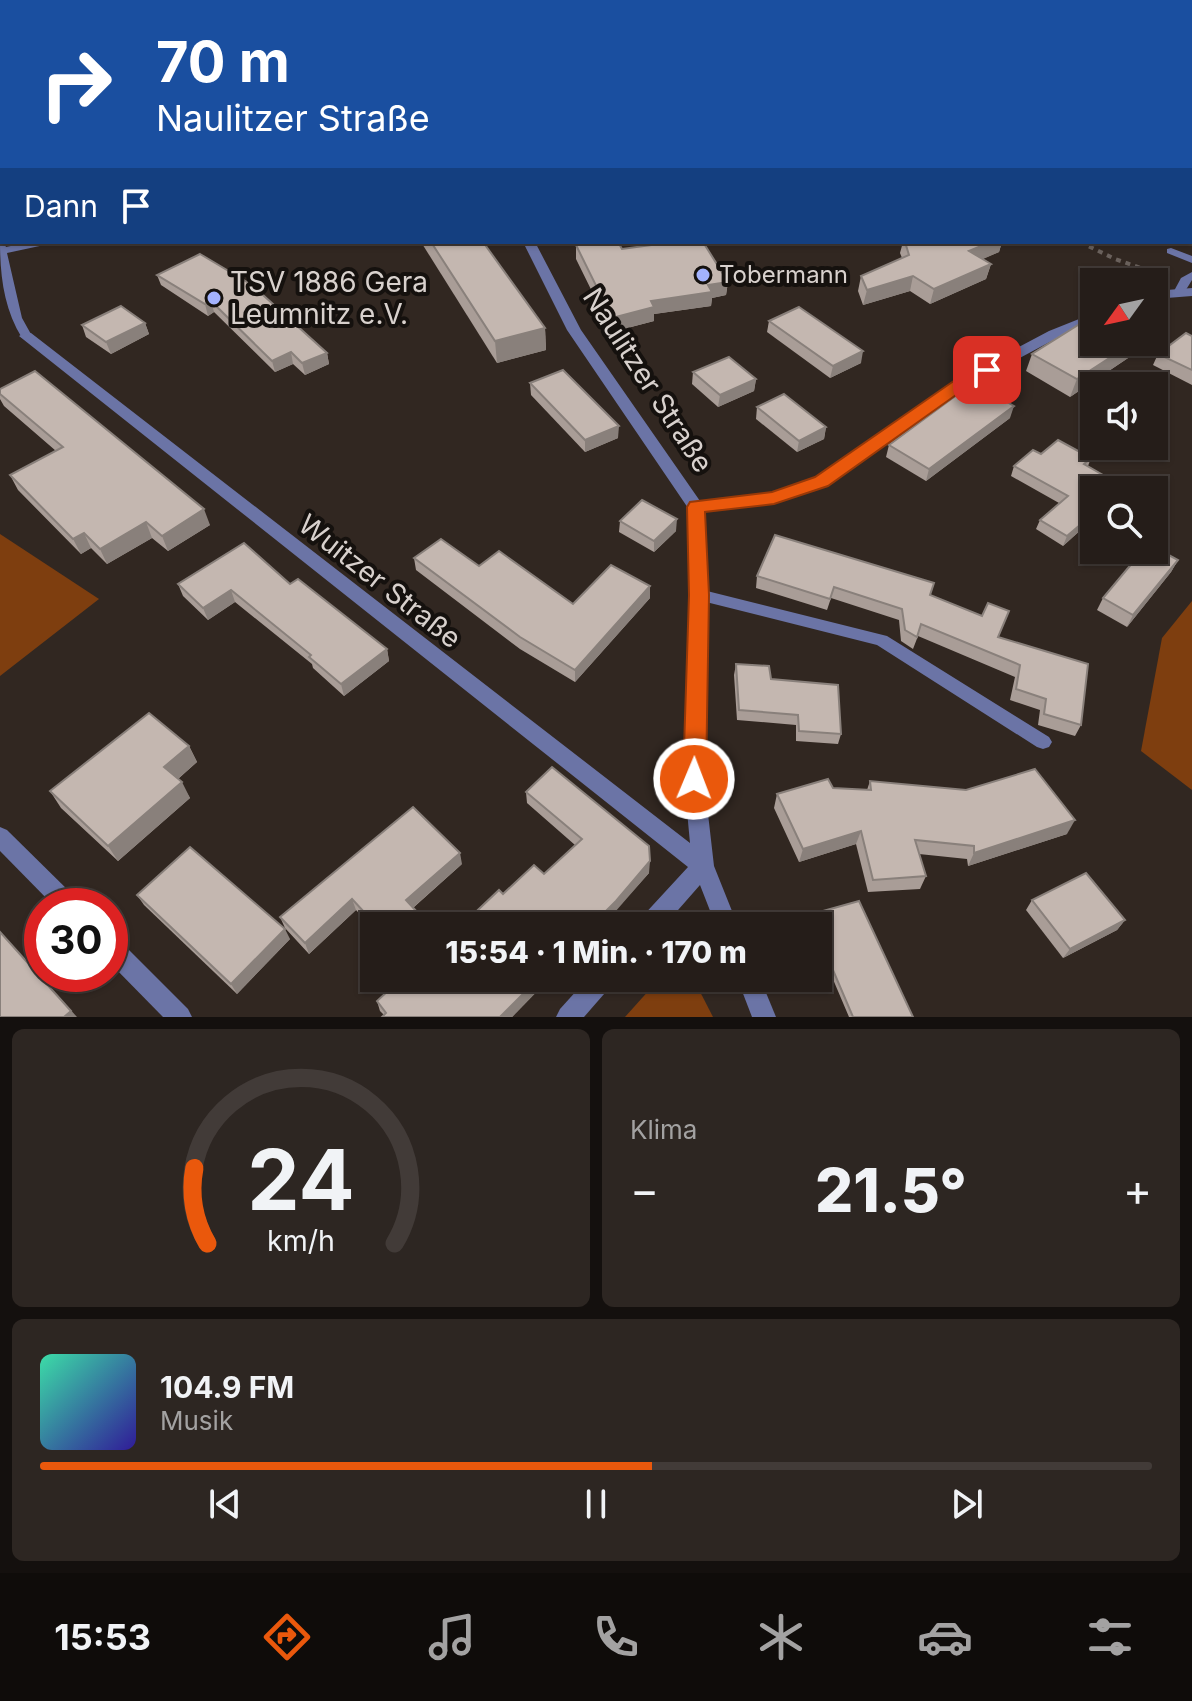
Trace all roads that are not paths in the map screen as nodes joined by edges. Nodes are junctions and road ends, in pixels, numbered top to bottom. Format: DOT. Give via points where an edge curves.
graph roads {
  1 [pos="31,244"];
  2 [pos="530,244"];
  3 [pos="2,248"];
  4 [pos="1171,251"];
  5 [pos="1192,260"];
  6 [pos="1080,323"];
  7 [pos="26,336"];
  8 [pos="696,507"];
  9 [pos="699,595"];
  10 [pos="1043,742"];
  11 [pos="0,837"];
  12 [pos="703,866"];
  13 [pos="51,888"];
  14 [pos="662,912"];
  15 [pos="721,912"];
  16 [pos="128,965"];
  17 [pos="590,992"];
  18 [pos="754,992"];
  19 [pos="180,1017"];
  20 [pos="568,1017"];
  21 [pos="764,1017"];
  1 -- 3 [label="lane"];
  2 -- 8 [label="street, Naulitzer Straße" via="574,330"];
  3 -- 7 [label="lane" via="16,318"];
  4 -- 5 [label="lane"];
  6 -- 8 [label="street, Naulitzer Straße" via="964,382 821,481 774,498"];
  7 -- 12 [label="street, Wuitzer Straße"];
  8 -- 9 [label="street, Naulitzer Straße"];
  9 -- 10 [label="lane" via="881,640"];
  9 -- 12 [label="street, Naulitzer Straße" via="694,779"];
  11 -- 13 [label="street"];
  12 -- 14 [label="street"];
  12 -- 15 [label="street"];
  16 -- 19 [label="street"];
  17 -- 20 [label="street"];
  18 -- 21 [label="street"];
}
